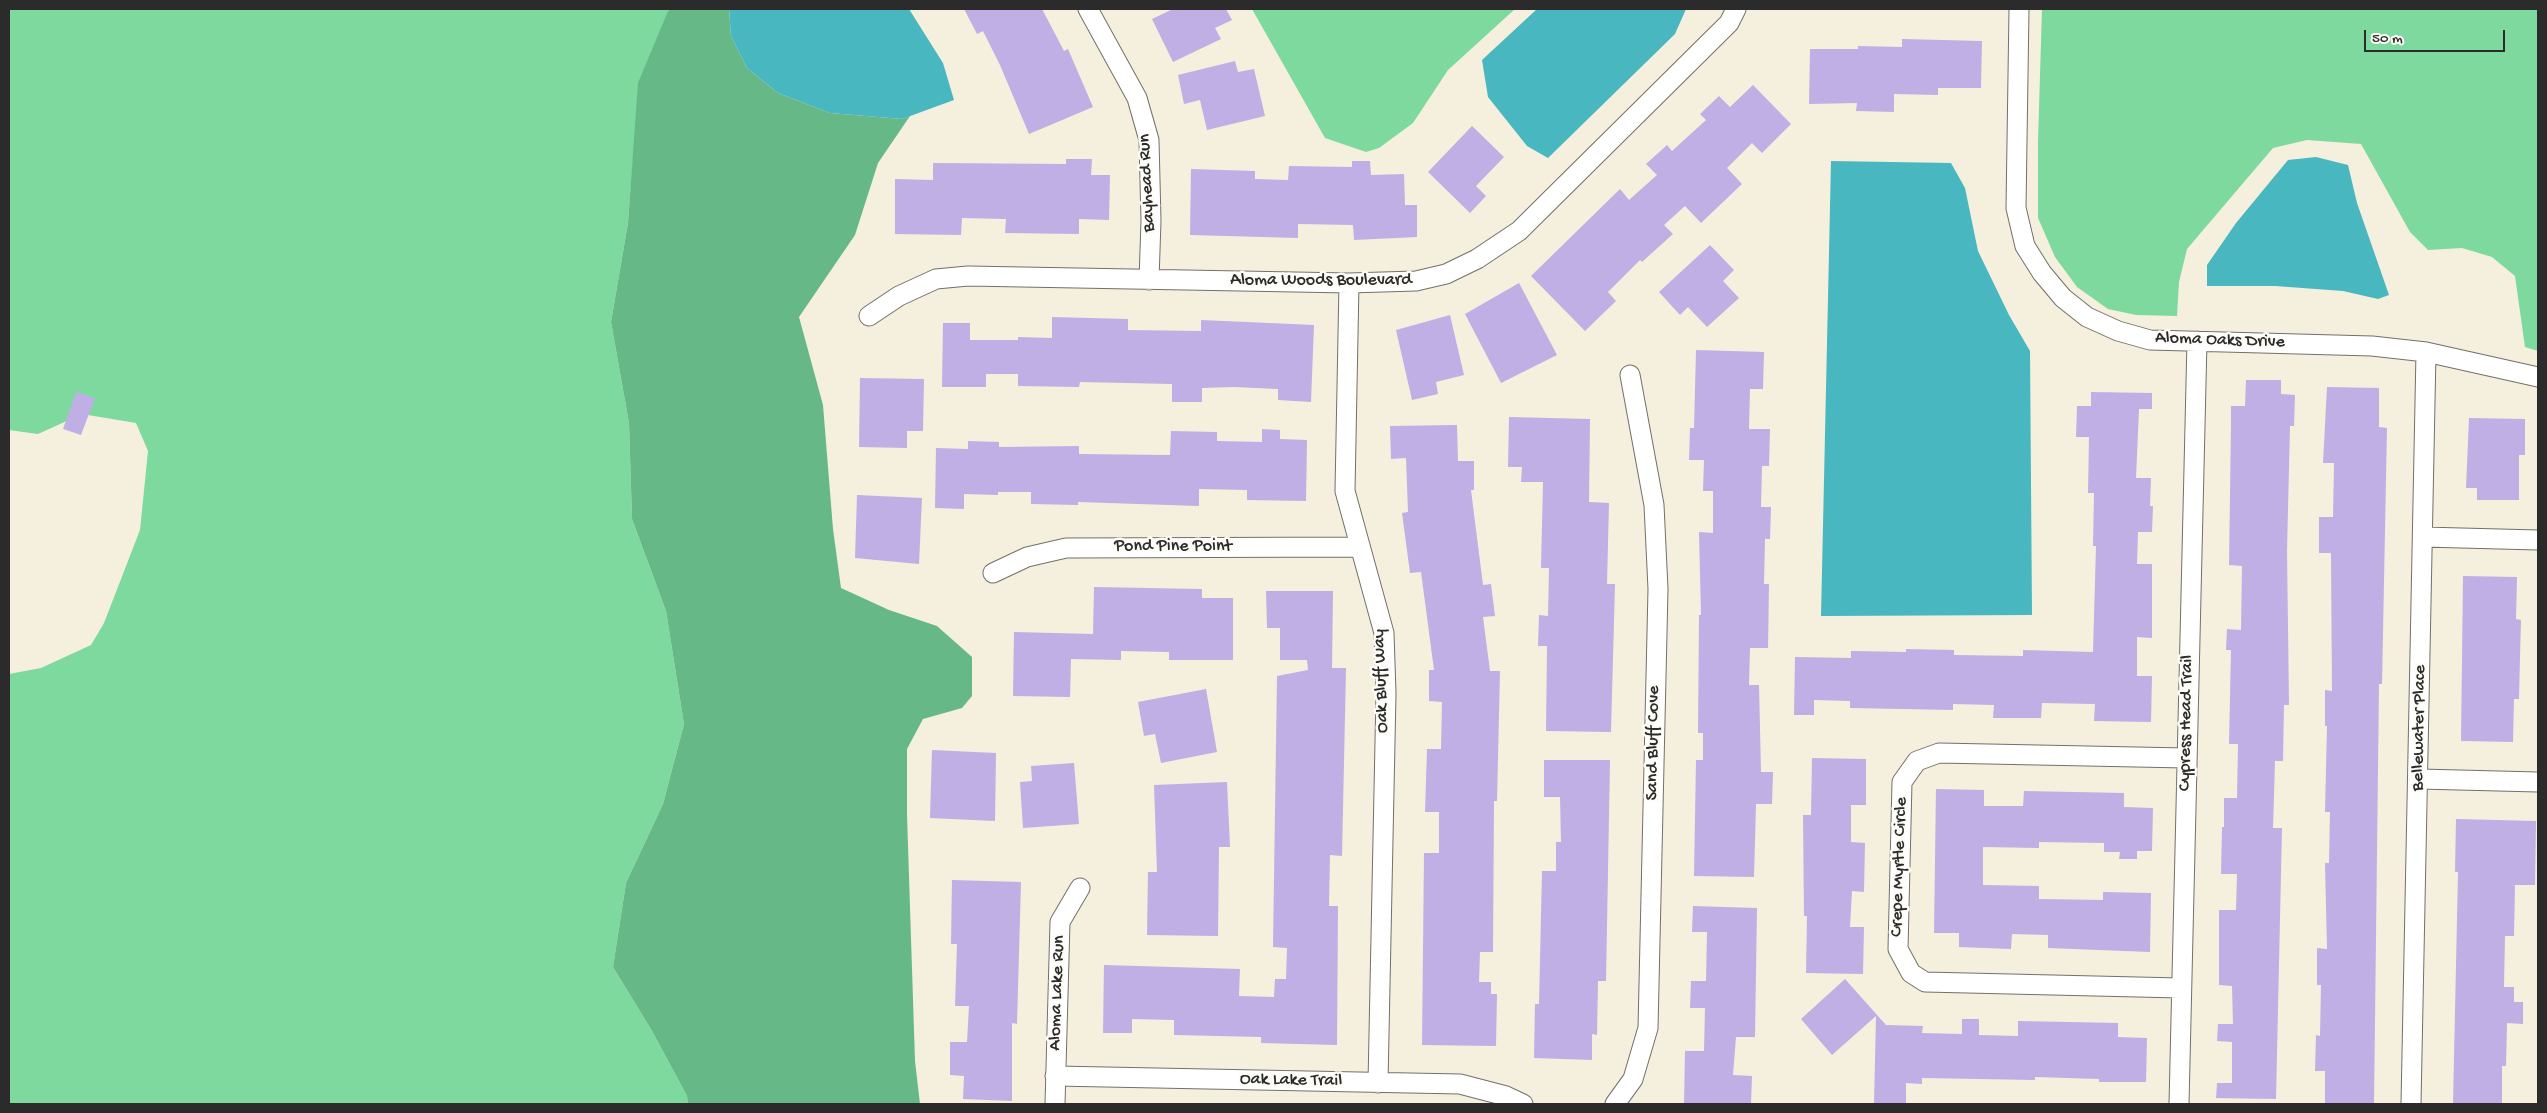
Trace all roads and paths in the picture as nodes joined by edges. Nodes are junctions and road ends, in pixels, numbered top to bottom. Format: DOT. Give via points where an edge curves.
graph roads {
  1 [pos="1088,9"];
  2 [pos="1736,9"];
  3 [pos="2019,9"];
  4 [pos="1149,280"];
  5 [pos="1349,283"];
  6 [pos="870,316"];
  7 [pos="2197,341"];
  8 [pos="2426,352"];
  9 [pos="1630,375"];
  10 [pos="2538,377"];
  11 [pos="2423,537"];
  12 [pos="2538,540"];
  13 [pos="1358,547"];
  14 [pos="993,574"];
  15 [pos="2186,758"];
  16 [pos="2418,779"];
  17 [pos="2538,782"];
  18 [pos="1080,888"];
  19 [pos="2180,988"];
  20 [pos="1055,1076"];
  21 [pos="1378,1083"];
  22 [pos="1056,1104"];
  23 [pos="1524,1104"];
  24 [pos="1615,1104"];
  25 [pos="2179,1104"];
  26 [pos="2411,1104"];
  1 -- 4 [label="street, Bayhead Run" via="1137,98 1150,140"];
  2 -- 5 [label="street, Aloma Woods Boulevard" via="1729,23 1519,231 1477,259 1446,274 1416,281"];
  3 -- 7 [label="street, Aloma Oaks Drive" via="2016,208 2025,246 2063,298 2087,317 2118,331 2150,340"];
  4 -- 5 [label="street, Aloma Woods Boulevard"];
  4 -- 6 [label="street, Aloma Woods Boulevard" via="968,276 936,279 899,296"];
  5 -- 13 [label="street, Oak Bluff Way" via="1345,491"];
  7 -- 8 [label="street, Aloma Oaks Drive" via="2372,346"];
  7 -- 15 [label="street, Cypress Head Trail"];
  8 -- 10 [label="street, Aloma Oaks Drive"];
  8 -- 11 [label="street, Bellewater Place"];
  9 -- 24 [label="street, Sand Bluff Cove" via="1654,505 1657,619 1648,1028 1633,1079"];
  11 -- 12 [label="street"];
  11 -- 16 [label="street, Bellewater Place"];
  13 -- 14 [label="street, Pond Pine Point" via="1066,548 1028,557"];
  13 -- 21 [label="street, Oak Bluff Way" via="1384,633 1386,693"];
  15 -- 19 [label="street, Cypress Head Trail"];
  15 -- 19 [label="street, Crepe Myrtle Circle" via="1939,753 1917,761 1902,782 1898,949 1910,973 1925,982"];
  16 -- 17 [label="street"];
  16 -- 26 [label="street, Bellewater Place"];
  18 -- 20 [label="street, Aloma Lake Run" via="1060,922"];
  19 -- 25 [label="street, Cypress Head Trail"];
  20 -- 21 [label="street, Oak Lake Trail"];
  20 -- 22 [label="street, Aloma Lake Run"];
  21 -- 23 [label="street, Oak Lake Trail" via="1460,1084"];
}
